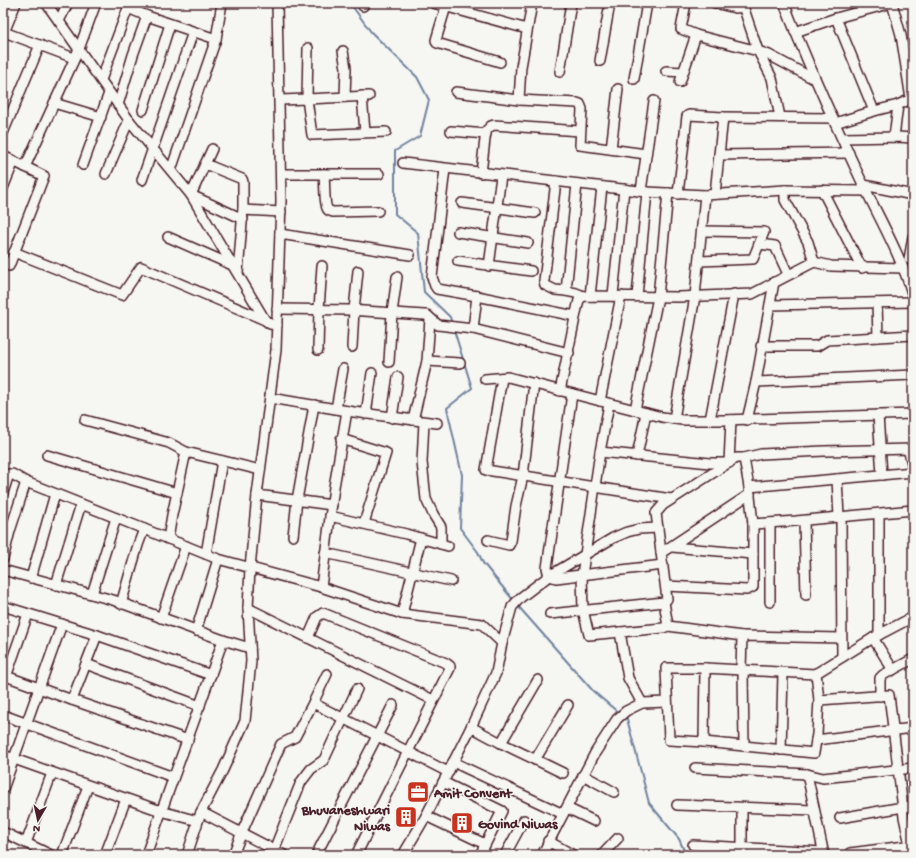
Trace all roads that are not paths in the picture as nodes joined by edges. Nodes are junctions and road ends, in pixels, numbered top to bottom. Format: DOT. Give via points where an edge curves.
graph roads {
  1 [pos="16,3"];
  2 [pos="46,3"];
  3 [pos="68,3"];
  4 [pos="96,3"];
  5 [pos="222,3"];
  6 [pos="277,3"];
  7 [pos="433,3"];
  8 [pos="532,3"];
  9 [pos="571,3"];
  10 [pos="610,3"];
  11 [pos="646,3"];
  12 [pos="686,3"];
  13 [pos="715,3"];
  14 [pos="784,3"];
  15 [pos="892,3"];
  16 [pos="446,5"];
  17 [pos="743,5"];
  18 [pos="129,6"];
  19 [pos="147,16"];
  20 [pos="836,18"];
  21 [pos="59,21"];
  22 [pos="170,24"];
  23 [pos="528,29"];
  24 [pos="193,32"];
  25 [pos="795,32"];
  26 [pos="4,33"];
  27 [pos="696,35"];
  28 [pos="216,39"];
  29 [pos="40,45"];
  30 [pos="308,48"];
  31 [pos="79,49"];
  32 [pos="343,51"];
  33 [pos="758,51"];
  34 [pos="74,58"];
  35 [pos="600,61"];
  36 [pos="500,62"];
  37 [pos="666,71"];
  38 [pos="560,72"];
  39 [pos="683,72"];
  40 [pos="634,79"];
  41 [pos="814,79"];
  42 [pos="101,80"];
  43 [pos="680,82"];
  44 [pos="618,89"];
  45 [pos="456,92"];
  46 [pos="110,93"];
  47 [pos="345,97"];
  48 [pos="280,100"];
  49 [pos="307,100"];
  50 [pos="519,100"];
  51 [pos="654,101"];
  52 [pos="54,103"];
  53 [pos="118,105"];
  54 [pos="898,105"];
  55 [pos="142,110"];
  56 [pos="874,111"];
  57 [pos="101,117"];
  58 [pos="723,117"];
  59 [pos="780,117"];
  60 [pos="129,120"];
  61 [pos="834,121"];
  62 [pos="451,131"];
  63 [pos="580,131"];
  64 [pos="365,132"];
  65 [pos="386,132"];
  66 [pos="3,133"];
  67 [pos="486,134"];
  68 [pos="894,137"];
  69 [pos="842,138"];
  70 [pos="913,138"];
  71 [pos="153,148"];
  72 [pos="212,149"];
  73 [pos="612,149"];
  74 [pos="849,153"];
  75 [pos="646,154"];
  76 [pos="3,156"];
  77 [pos="719,156"];
  78 [pos="14,161"];
  79 [pos="403,163"];
  80 [pos="205,164"];
  81 [pos="83,165"];
  82 [pos="25,167"];
  83 [pos="445,169"];
  84 [pos="171,170"];
  85 [pos="481,173"];
  86 [pos="106,174"];
  87 [pos="281,174"];
  88 [pos="324,174"];
  89 [pos="379,174"];
  90 [pos="501,176"];
  91 [pos="142,180"];
  92 [pos="556,182"];
  93 [pos="577,184"];
  94 [pos="602,187"];
  95 [pos="3,188"];
  96 [pos="865,188"];
  97 [pos="624,190"];
  98 [pos="785,190"];
  99 [pos="822,190"];
  100 [pos="644,192"];
  101 [pos="668,193"];
  102 [pos="191,194"];
  103 [pos="678,194"];
  104 [pos="710,195"];
  105 [pos="913,195"];
  106 [pos="462,203"];
  107 [pos="497,207"];
  108 [pos="378,211"];
  109 [pos="281,212"];
  110 [pos="535,213"];
  111 [pos="243,214"];
  112 [pos="702,231"];
  113 [pos="458,232"];
  114 [pos="280,234"];
  115 [pos="493,236"];
  116 [pos="168,237"];
  117 [pos="913,237"];
  118 [pos="528,243"];
  119 [pos="759,244"];
  120 [pos="14,252"];
  121 [pos="410,255"];
  122 [pos="911,258"];
  123 [pos="458,261"];
  124 [pos="699,261"];
  125 [pos="814,262"];
  126 [pos="901,265"];
  127 [pos="322,266"];
  128 [pos="489,266"];
  129 [pos="5,267"];
  130 [pos="862,268"];
  131 [pos="235,269"];
  132 [pos="358,271"];
  133 [pos="531,272"];
  134 [pos="788,274"];
  135 [pos="397,277"];
  136 [pos="774,282"];
  137 [pos="566,291"];
  138 [pos="734,294"];
  139 [pos="476,296"];
  140 [pos="586,296"];
  141 [pos="617,296"];
  142 [pos="637,296"];
  143 [pos="695,296"];
  144 [pos="658,297"];
  145 [pos="913,297"];
  146 [pos="877,303"];
  147 [pos="770,305"];
  148 [pos="277,309"];
  149 [pos="319,309"];
  150 [pos="354,310"];
  151 [pos="392,313"];
  152 [pos="575,316"];
  153 [pos="430,319"];
  154 [pos="265,320"];
  155 [pos="277,325"];
  156 [pos="473,329"];
  157 [pos="913,335"];
  158 [pos="878,337"];
  159 [pos="762,346"];
  160 [pos="352,347"];
  161 [pos="318,350"];
  162 [pos="568,353"];
  163 [pos="427,361"];
  164 [pos="389,362"];
  165 [pos="460,364"];
  166 [pos="343,369"];
  167 [pos="372,373"];
  168 [pos="913,375"];
  169 [pos="398,377"];
  170 [pos="502,378"];
  171 [pos="485,379"];
  172 [pos="756,382"];
  173 [pos="534,383"];
  174 [pos="560,391"];
  175 [pos="572,394"];
  176 [pos="270,398"];
  177 [pos="605,402"];
  178 [pos="314,405"];
  179 [pos="336,409"];
  180 [pos="635,410"];
  181 [pos="347,411"];
  182 [pos="646,413"];
  183 [pos="366,414"];
  184 [pos="913,414"];
  185 [pos="878,415"];
  186 [pos="392,418"];
  187 [pos="674,418"];
  188 [pos="85,420"];
  189 [pos="413,420"];
  190 [pos="710,420"];
  191 [pos="731,420"];
  192 [pos="747,420"];
  193 [pos="424,422"];
  194 [pos="437,423"];
  195 [pos="341,439"];
  196 [pos="910,449"];
  197 [pos="880,450"];
  198 [pos="186,452"];
  199 [pos="600,452"];
  200 [pos="47,455"];
  201 [pos="637,456"];
  202 [pos="744,458"];
  203 [pos="222,461"];
  204 [pos="729,463"];
  205 [pos="913,467"];
  206 [pos="260,470"];
  207 [pos="913,472"];
  208 [pos="882,475"];
  209 [pos="523,476"];
  210 [pos="838,479"];
  211 [pos="560,481"];
  212 [pos="26,482"];
  213 [pos="594,488"];
  214 [pos="750,490"];
  215 [pos="3,493"];
  216 [pos="177,493"];
  217 [pos="55,494"];
  218 [pos="257,495"];
  219 [pos="671,499"];
  220 [pos="297,500"];
  221 [pos="82,504"];
  222 [pos="332,506"];
  223 [pos="913,510"];
  224 [pos="879,514"];
  225 [pos="330,516"];
  226 [pos="840,517"];
  227 [pos="116,518"];
  228 [pos="804,521"];
  229 [pos="364,523"];
  230 [pos="770,523"];
  231 [pos="753,524"];
  232 [pos="658,528"];
  233 [pos="144,529"];
  234 [pos="293,536"];
  235 [pos="421,538"];
  236 [pos="168,539"];
  237 [pos="488,540"];
  238 [pos="186,546"];
  239 [pos="672,547"];
  240 [pos="325,553"];
  241 [pos="661,553"];
  242 [pos="206,554"];
  243 [pos="753,554"];
  244 [pos="585,556"];
  245 [pos="218,558"];
  246 [pos="3,559"];
  247 [pos="663,565"];
  248 [pos="250,568"];
  249 [pos="3,570"];
  250 [pos="411,572"];
  251 [pos="582,575"];
  252 [pos="548,576"];
  253 [pos="31,578"];
  254 [pos="452,581"];
  255 [pos="56,585"];
  256 [pos="666,586"];
  257 [pos="321,587"];
  258 [pos="92,594"];
  259 [pos="806,595"];
  260 [pos="664,602"];
  261 [pos="770,602"];
  262 [pos="121,604"];
  263 [pos="3,606"];
  264 [pos="248,608"];
  265 [pos="583,610"];
  266 [pos="28,614"];
  267 [pos="402,614"];
  268 [pos="550,614"];
  269 [pos="913,617"];
  270 [pos="161,618"];
  271 [pos="62,624"];
  272 [pos="668,626"];
  273 [pos="196,631"];
  274 [pos="620,632"];
  275 [pos="97,635"];
  276 [pos="742,636"];
  277 [pos="876,637"];
  278 [pos="308,638"];
  279 [pos="842,638"];
  280 [pos="223,640"];
  281 [pos="502,643"];
  282 [pos="250,648"];
  283 [pos="842,657"];
  284 [pos="913,660"];
  285 [pos="86,664"];
  286 [pos="705,668"];
  287 [pos="742,670"];
  288 [pos="893,670"];
  289 [pos="783,673"];
  290 [pos="816,673"];
  291 [pos="327,674"];
  292 [pos="211,675"];
  293 [pos="5,676"];
  294 [pos="538,680"];
  295 [pos="39,688"];
  296 [pos="357,689"];
  297 [pos="880,696"];
  298 [pos="72,700"];
  299 [pos="434,700"];
  300 [pos="819,700"];
  301 [pos="667,702"];
  302 [pos="313,703"];
  303 [pos="642,703"];
  304 [pos="393,705"];
  305 [pos="200,706"];
  306 [pos="568,706"];
  307 [pos="3,715"];
  308 [pos="344,718"];
  309 [pos="26,724"];
  310 [pos="471,727"];
  311 [pos="913,728"];
  312 [pos="894,730"];
  313 [pos="376,735"];
  314 [pos="188,740"];
  315 [pos="816,740"];
  316 [pos="704,742"];
  317 [pos="501,743"];
  318 [pos="744,746"];
  319 [pos="782,750"];
  320 [pos="408,751"];
  321 [pos="3,755"];
  322 [pos="14,760"];
  323 [pos="535,760"];
  324 [pos="453,762"];
  325 [pos="695,768"];
  326 [pos="913,768"];
  327 [pos="899,769"];
  328 [pos="448,772"];
  329 [pos="563,773"];
  330 [pos="52,774"];
  331 [pos="807,774"];
  332 [pos="583,775"];
  333 [pos="173,777"];
  334 [pos="443,782"];
  335 [pos="88,786"];
  336 [pos="3,789"];
  337 [pos="614,792"];
  338 [pos="126,799"];
  339 [pos="677,805"];
  340 [pos="913,806"];
  341 [pos="903,807"];
  342 [pos="742,808"];
  343 [pos="814,810"];
  344 [pos="161,811"];
  345 [pos="565,811"];
  346 [pos="200,816"];
  347 [pos="426,816"];
  348 [pos="840,818"];
  349 [pos="524,820"];
  350 [pos="594,821"];
  351 [pos="3,832"];
  352 [pos="242,832"];
  353 [pos="618,838"];
  354 [pos="548,841"];
  355 [pos="26,843"];
  356 [pos="485,844"];
  357 [pos="693,845"];
  358 [pos="912,845"];
  359 [pos="742,848"];
  360 [pos="274,850"];
  361 [pos="850,853"];
  362 [pos="823,854"];
  363 [pos="51,855"];
  364 [pos="62,855"];
  365 [pos="105,855"];
  366 [pos="146,855"];
  367 [pos="187,855"];
  368 [pos="234,855"];
  369 [pos="284,855"];
  370 [pos="316,855"];
  371 [pos="356,855"];
  372 [pos="404,855"];
  373 [pos="480,855"];
  374 [pos="505,855"];
  375 [pos="542,855"];
  376 [pos="573,855"];
  377 [pos="602,855"];
  1 -- 26 [label="street"];
  2 -- 21 [label="street"];
  3 -- 21 [label="street"];
  4 -- 31 [label="street"];
  5 -- 28 [label="street"];
  6 -- 48 [label="street"];
  7 -- 16 [label="street"];
  8 -- 23 [label="street"];
  9 -- 38 [label="street"];
  10 -- 35 [label="street"];
  11 -- 40 [label="street"];
  12 -- 27 [label="street" via="681,29"];
  13 -- 17 [label="street" via="735,8"];
  14 -- 25 [label="street"];
  15 -- 20 [label="street"];
  15 -- 54 [label="street" via="901,35 911,99"];
  16 -- 23 [label="street"];
  16 -- 36 [label="street" via="436,40 438,44"];
  17 -- 33 [label="street"];
  18 -- 19 [label="street"];
  18 -- 42 [label="street"];
  19 -- 22 [label="street"];
  19 -- 53 [label="street"];
  20 -- 25 [label="street"];
  20 -- 56 [label="street"];
  21 -- 31 [label="street"];
  22 -- 24 [label="street"];
  22 -- 55 [label="street"];
  23 -- 50 [label="street" via="521,67"];
  24 -- 28 [label="street"];
  24 -- 71 [label="street"];
  25 -- 41 [label="street"];
  26 -- 29 [label="street"];
  27 -- 33 [label="street"];
  27 -- 39 [label="street"];
  28 -- 84 [label="street"];
  29 -- 34 [label="street"];
  29 -- 66 [label="street"];
  30 -- 49 [label="street"];
  31 -- 34 [label="street"];
  31 -- 42 [label="street"];
  32 -- 47 [label="street" via="346,68"];
  33 -- 41 [label="street"];
  33 -- 59 [label="street" via="772,78"];
  34 -- 52 [label="street"];
  37 -- 39 [label="street"];
  39 -- 43 [label="street"];
  41 -- 61 [label="street"];
  42 -- 46 [label="street"];
  44 -- 73 [label="street"];
  45 -- 50 [label="street"];
  46 -- 53 [label="street"];
  46 -- 57 [label="street"];
  47 -- 49 [label="street"];
  47 -- 64 [label="street" via="366,96"];
  48 -- 49 [label="street"];
  48 -- 87 [label="street"];
  49 -- 64 [label="street" via="312,135"];
  50 -- 63 [label="street" via="580,104"];
  51 -- 75 [label="street"];
  52 -- 57 [label="street"];
  52 -- 82 [label="street"];
  53 -- 60 [label="street"];
  54 -- 56 [label="street"];
  54 -- 68 [label="street"];
  56 -- 61 [label="street"];
  57 -- 81 [label="street"];
  58 -- 59 [label="street"];
  58 -- 77 [label="street"];
  58 -- 103 [label="street" via="687,116"];
  59 -- 61 [label="street"];
  60 -- 71 [label="street"];
  60 -- 86 [label="street"];
  61 -- 69 [label="street"];
  62 -- 67 [label="street"];
  63 -- 67 [label="street" via="494,125 488,128"];
  63 -- 73 [label="street" via="581,146"];
  64 -- 65 [label="street"];
  67 -- 85 [label="street"];
  68 -- 69 [label="street"];
  68 -- 70 [label="street"];
  69 -- 74 [label="street"];
  71 -- 84 [label="street"];
  71 -- 91 [label="street"];
  72 -- 80 [label="street"];
  73 -- 75 [label="street"];
  74 -- 77 [label="street"];
  74 -- 96 [label="street"];
  75 -- 100 [label="street"];
  76 -- 78 [label="street"];
  77 -- 104 [label="street"];
  78 -- 82 [label="street"];
  78 -- 95 [label="street"];
  79 -- 83 [label="street"];
  80 -- 102 [label="street"];
  80 -- 111 [label="street" via="242,179"];
  82 -- 120 [label="street" via="44,176"];
  83 -- 85 [label="street"];
  83 -- 139 [label="street" via="433,282 438,289"];
  84 -- 102 [label="street"];
  85 -- 90 [label="street"];
  87 -- 88 [label="street"];
  87 -- 109 [label="street"];
  88 -- 89 [label="street"];
  88 -- 108 [label="street" via="329,211"];
  90 -- 92 [label="street"];
  90 -- 107 [label="street"];
  92 -- 93 [label="street"];
  92 -- 137 [label="street" via="544,281 545,286"];
  93 -- 94 [label="street"];
  93 -- 137 [label="street"];
  94 -- 97 [label="street"];
  94 -- 140 [label="street"];
  96 -- 99 [label="street"];
  96 -- 105 [label="street"];
  96 -- 126 [label="street"];
  97 -- 100 [label="street"];
  97 -- 141 [label="street"];
  98 -- 99 [label="street"];
  98 -- 104 [label="street"];
  98 -- 125 [label="street" via="785,200 808,242"];
  99 -- 130 [label="street"];
  100 -- 101 [label="street"];
  100 -- 142 [label="street"];
  101 -- 103 [label="street"];
  101 -- 144 [label="street"];
  102 -- 111 [label="street"];
  102 -- 131 [label="street"];
  103 -- 104 [label="street"];
  104 -- 112 [label="street"];
  106 -- 107 [label="street"];
  107 -- 110 [label="street"];
  107 -- 115 [label="street"];
  109 -- 111 [label="street"];
  109 -- 114 [label="street"];
  111 -- 131 [label="street"];
  112 -- 119 [label="street" via="764,232"];
  112 -- 124 [label="street"];
  113 -- 115 [label="street"];
  114 -- 121 [label="street"];
  114 -- 148 [label="street"];
  115 -- 118 [label="street"];
  115 -- 128 [label="street"];
  116 -- 131 [label="street"];
  117 -- 122 [label="street"];
  119 -- 124 [label="street" via="753,259"];
  119 -- 134 [label="street" via="775,246"];
  120 -- 129 [label="street"];
  120 -- 154 [label="street" via="122,295 142,267"];
  122 -- 126 [label="street"];
  123 -- 128 [label="street"];
  124 -- 143 [label="street"];
  125 -- 130 [label="street"];
  125 -- 134 [label="street"];
  126 -- 130 [label="street"];
  126 -- 145 [label="street"];
  127 -- 149 [label="street"];
  128 -- 133 [label="street"];
  131 -- 154 [label="street"];
  132 -- 150 [label="street"];
  134 -- 136 [label="street"];
  135 -- 151 [label="street"];
  136 -- 138 [label="street" via="752,294"];
  136 -- 147 [label="street"];
  137 -- 140 [label="street"];
  138 -- 143 [label="street"];
  138 -- 190 [label="street"];
  139 -- 152 [label="street"];
  139 -- 156 [label="street"];
  140 -- 141 [label="street"];
  140 -- 152 [label="street" via="579,300"];
  141 -- 142 [label="street"];
  141 -- 177 [label="street"];
  142 -- 144 [label="street"];
  143 -- 144 [label="street"];
  143 -- 187 [label="street"];
  144 -- 180 [label="street"];
  145 -- 146 [label="street"];
  146 -- 147 [label="street"];
  146 -- 158 [label="street"];
  147 -- 159 [label="street"];
  148 -- 149 [label="street"];
  148 -- 155 [label="street"];
  149 -- 150 [label="street"];
  149 -- 161 [label="street"];
  150 -- 151 [label="street"];
  150 -- 160 [label="street"];
  151 -- 153 [label="street" via="427,315"];
  151 -- 164 [label="street"];
  152 -- 162 [label="street"];
  153 -- 156 [label="street" via="438,325"];
  153 -- 163 [label="street"];
  154 -- 155 [label="street"];
  155 -- 176 [label="street"];
  156 -- 162 [label="street"];
  157 -- 158 [label="street"];
  158 -- 159 [label="street" via="827,340 817,346"];
  159 -- 172 [label="street"];
  162 -- 174 [label="street"];
  163 -- 165 [label="street"];
  163 -- 189 [label="street"];
  166 -- 179 [label="street"];
  167 -- 183 [label="street"];
  168 -- 172 [label="street"];
  169 -- 186 [label="street"];
  170 -- 171 [label="street"];
  170 -- 173 [label="street"];
  170 -- 209 [label="street" via="486,470"];
  172 -- 192 [label="street"];
  173 -- 174 [label="street"];
  173 -- 209 [label="street"];
  174 -- 175 [label="street"];
  175 -- 177 [label="street"];
  175 -- 211 [label="street"];
  176 -- 178 [label="street"];
  176 -- 206 [label="street"];
  177 -- 180 [label="street"];
  177 -- 199 [label="street"];
  178 -- 179 [label="street"];
  178 -- 220 [label="street"];
  179 -- 181 [label="street"];
  180 -- 182 [label="street"];
  181 -- 183 [label="street"];
  181 -- 195 [label="street"];
  182 -- 187 [label="street"];
  182 -- 201 [label="street"];
  183 -- 186 [label="street"];
  184 -- 185 [label="street"];
  185 -- 192 [label="street"];
  185 -- 197 [label="street"];
  186 -- 189 [label="street"];
  187 -- 190 [label="street"];
  188 -- 198 [label="street" via="168,443"];
  189 -- 193 [label="street"];
  190 -- 191 [label="street"];
  191 -- 192 [label="street"];
  191 -- 204 [label="street"];
  193 -- 194 [label="street"];
  193 -- 235 [label="street" via="422,462 426,499 441,527 445,545"];
  195 -- 222 [label="street"];
  195 -- 229 [label="street" via="386,453"];
  196 -- 197 [label="street"];
  196 -- 205 [label="street"];
  197 -- 202 [label="street" via="761,454"];
  197 -- 208 [label="street"];
  198 -- 203 [label="street"];
  198 -- 216 [label="street"];
  199 -- 201 [label="street"];
  199 -- 213 [label="street"];
  200 -- 216 [label="street"];
  201 -- 204 [label="street"];
  202 -- 204 [label="street" via="736,458"];
  202 -- 214 [label="street"];
  203 -- 206 [label="street"];
  203 -- 242 [label="street"];
  204 -- 219 [label="street"];
  206 -- 218 [label="street"];
  207 -- 208 [label="street"];
  208 -- 210 [label="street"];
  209 -- 211 [label="street"];
  209 -- 237 [label="street" via="509,545"];
  210 -- 214 [label="street"];
  210 -- 226 [label="street"];
  211 -- 213 [label="street"];
  211 -- 252 [label="street"];
  212 -- 215 [label="street" via="9,474"];
  212 -- 217 [label="street"];
  212 -- 246 [label="street"];
  213 -- 219 [label="street"];
  213 -- 244 [label="street"];
  214 -- 231 [label="street"];
  214 -- 239 [label="street"];
  216 -- 236 [label="street"];
  217 -- 221 [label="street"];
  217 -- 253 [label="street"];
  218 -- 220 [label="street"];
  218 -- 248 [label="street"];
  219 -- 232 [label="street" via="656,513"];
  220 -- 222 [label="street"];
  220 -- 234 [label="street"];
  221 -- 227 [label="street"];
  221 -- 255 [label="street"];
  222 -- 225 [label="street"];
  223 -- 224 [label="street"];
  224 -- 226 [label="street"];
  224 -- 277 [label="street"];
  225 -- 229 [label="street"];
  225 -- 240 [label="street"];
  226 -- 228 [label="street"];
  226 -- 279 [label="street"];
  227 -- 233 [label="street"];
  227 -- 258 [label="street"];
  228 -- 230 [label="street"];
  228 -- 259 [label="street"];
  229 -- 235 [label="street"];
  230 -- 231 [label="street"];
  230 -- 261 [label="street"];
  231 -- 243 [label="street"];
  232 -- 241 [label="street"];
  232 -- 244 [label="street" via="639,528 627,532"];
  233 -- 236 [label="street"];
  233 -- 262 [label="street"];
  235 -- 250 [label="street"];
  236 -- 238 [label="street"];
  238 -- 242 [label="street"];
  238 -- 270 [label="street"];
  239 -- 241 [label="street"];
  239 -- 243 [label="street"];
  240 -- 250 [label="street"];
  240 -- 257 [label="street"];
  241 -- 247 [label="street"];
  242 -- 245 [label="street"];
  243 -- 256 [label="street" via="753,587 747,590"];
  244 -- 251 [label="street"];
  244 -- 252 [label="street"];
  245 -- 248 [label="street"];
  245 -- 273 [label="street"];
  247 -- 251 [label="street"];
  247 -- 256 [label="street"];
  248 -- 257 [label="street"];
  248 -- 264 [label="street"];
  249 -- 253 [label="street"];
  250 -- 254 [label="street"];
  250 -- 267 [label="street"];
  251 -- 252 [label="street" via="556,578"];
  251 -- 265 [label="street"];
  252 -- 281 [label="street" via="512,607"];
  253 -- 255 [label="street"];
  255 -- 258 [label="street"];
  256 -- 260 [label="street" via="667,599"];
  257 -- 267 [label="street"];
  258 -- 262 [label="street"];
  260 -- 265 [label="street"];
  260 -- 272 [label="street"];
  262 -- 270 [label="street"];
  263 -- 266 [label="street"];
  264 -- 278 [label="street"];
  264 -- 282 [label="street"];
  265 -- 268 [label="street"];
  265 -- 274 [label="street" via="589,635"];
  266 -- 271 [label="street"];
  266 -- 293 [label="street"];
  267 -- 281 [label="street" via="482,624"];
  269 -- 277 [label="street"];
  270 -- 273 [label="street"];
  271 -- 275 [label="street"];
  271 -- 295 [label="street"];
  272 -- 274 [label="street"];
  272 -- 276 [label="street"];
  273 -- 280 [label="street"];
  274 -- 303 [label="street" via="628,678"];
  275 -- 285 [label="street"];
  275 -- 292 [label="street"];
  276 -- 279 [label="street"];
  276 -- 287 [label="street"];
  277 -- 283 [label="street"];
  277 -- 288 [label="street"];
  278 -- 299 [label="street"];
  278 -- 299 [label="street" via="317,617 322,613 446,663 450,668"];
  279 -- 283 [label="street"];
  280 -- 282 [label="street"];
  280 -- 292 [label="street"];
  281 -- 310 [label="street" via="496,673"];
  282 -- 346 [label="street" via="245,721"];
  283 -- 290 [label="street"];
  284 -- 288 [label="street"];
  285 -- 298 [label="street"];
  285 -- 305 [label="street"];
  286 -- 287 [label="street"];
  286 -- 301 [label="street" via="666,668"];
  286 -- 316 [label="street"];
  287 -- 289 [label="street"];
  287 -- 318 [label="street"];
  288 -- 297 [label="street" via="880,678"];
  289 -- 290 [label="street"];
  289 -- 319 [label="street"];
  290 -- 300 [label="street"];
  291 -- 302 [label="street"];
  292 -- 305 [label="street"];
  293 -- 295 [label="street"];
  294 -- 317 [label="street"];
  295 -- 298 [label="street"];
  295 -- 309 [label="street"];
  296 -- 308 [label="street"];
  297 -- 300 [label="street"];
  297 -- 312 [label="street" via="889,695"];
  298 -- 314 [label="street"];
  299 -- 320 [label="street"];
  300 -- 315 [label="street"];
  301 -- 303 [label="street"];
  301 -- 316 [label="street" via="669,740"];
  302 -- 308 [label="street"];
  302 -- 352 [label="street" via="295,736 281,744"];
  303 -- 332 [label="street" via="617,719 601,741"];
  304 -- 313 [label="street"];
  305 -- 314 [label="street"];
  306 -- 323 [label="street"];
  307 -- 309 [label="street"];
  308 -- 313 [label="street"];
  308 -- 360 [label="street" via="324,760 311,769 301,782"];
  309 -- 322 [label="street"];
  309 -- 333 [label="street"];
  310 -- 317 [label="street"];
  310 -- 324 [label="street"];
  311 -- 312 [label="street"];
  312 -- 315 [label="street"];
  312 -- 327 [label="street"];
  313 -- 320 [label="street"];
  313 -- 370 [label="street"];
  314 -- 333 [label="street"];
  315 -- 319 [label="street" via="814,753"];
  316 -- 318 [label="street"];
  317 -- 323 [label="street"];
  318 -- 319 [label="street"];
  320 -- 328 [label="street"];
  320 -- 371 [label="street"];
  321 -- 322 [label="street"];
  322 -- 330 [label="street"];
  322 -- 336 [label="street"];
  323 -- 329 [label="street"];
  324 -- 328 [label="street"];
  324 -- 345 [label="street"];
  325 -- 331 [label="street"];
  326 -- 327 [label="street"];
  327 -- 331 [label="street" via="823,778"];
  327 -- 341 [label="street"];
  328 -- 334 [label="street"];
  330 -- 335 [label="street"];
  330 -- 355 [label="street"];
  331 -- 343 [label="street"];
  332 -- 337 [label="street"];
  332 -- 345 [label="street"];
  333 -- 344 [label="street"];
  334 -- 347 [label="street"];
  334 -- 356 [label="street" via="502,811"];
  335 -- 338 [label="street"];
  335 -- 364 [label="street"];
  338 -- 344 [label="street"];
  338 -- 365 [label="street"];
  339 -- 342 [label="street"];
  340 -- 341 [label="street"];
  341 -- 348 [label="street"];
  341 -- 358 [label="street"];
  342 -- 343 [label="street"];
  342 -- 359 [label="street"];
  343 -- 362 [label="street"];
  344 -- 346 [label="street"];
  344 -- 366 [label="street"];
  345 -- 350 [label="street"];
  345 -- 354 [label="street"];
  346 -- 352 [label="street"];
  346 -- 367 [label="street"];
  347 -- 356 [label="street"];
  347 -- 372 [label="street"];
  349 -- 374 [label="street"];
  351 -- 355 [label="street"];
  352 -- 360 [label="street"];
  352 -- 368 [label="street"];
  353 -- 377 [label="street"];
  354 -- 375 [label="street"];
  354 -- 376 [label="street"];
  355 -- 363 [label="street"];
  356 -- 373 [label="street"];
  357 -- 359 [label="street"];
  358 -- 361 [label="street"];
  359 -- 362 [label="street"];
  360 -- 369 [label="street"];
}
